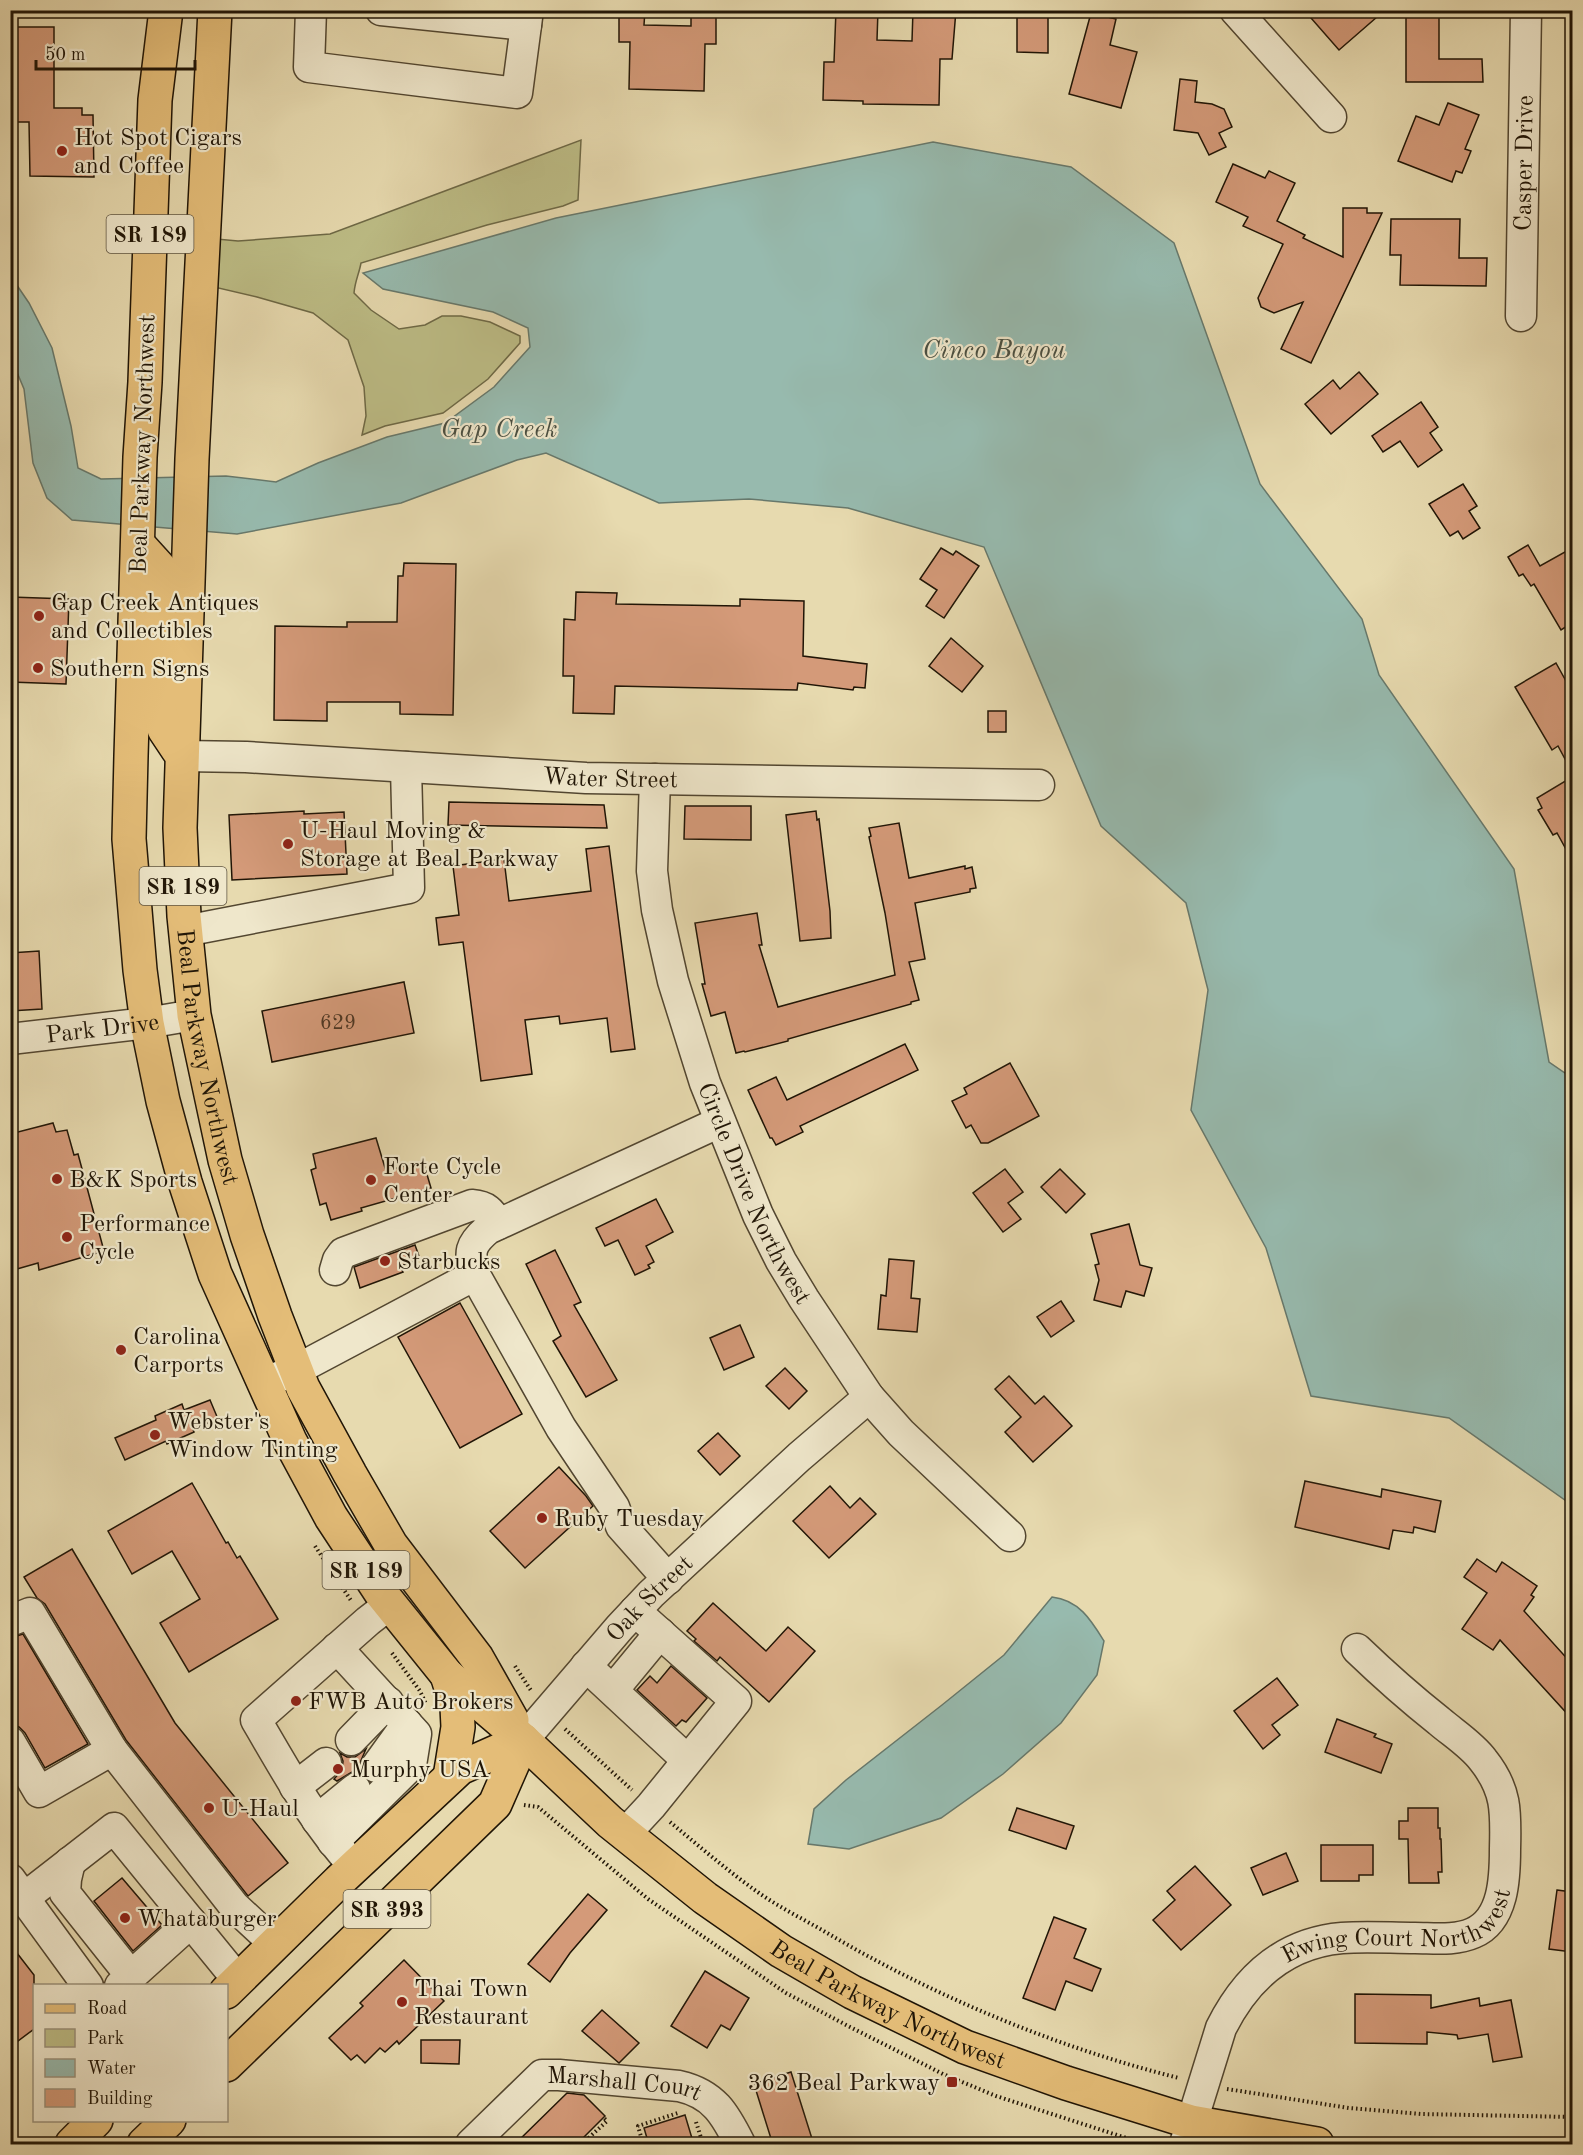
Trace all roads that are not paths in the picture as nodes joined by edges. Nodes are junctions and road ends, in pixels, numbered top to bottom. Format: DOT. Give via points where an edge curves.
graph roads {
  1 [pos="166,10"];
  2 [pos="215,10"];
  3 [pos="311,10"];
  4 [pos="381,10"];
  5 [pos="1235,10"];
  6 [pos="1526,10"];
  7 [pos="527,18"];
  8 [pos="1331,117"];
  9 [pos="1521,316"];
  10 [pos="138,543"];
  11 [pos="182,756"];
  12 [pos="406,767"];
  13 [pos="655,779"];
  14 [pos="1039,785"];
  15 [pos="186,931"];
  16 [pos="194,1015"];
  17 [pos="147,1023"];
  18 [pos="10,1039"];
  19 [pos="720,1122"];
  20 [pos="498,1224"];
  21 [pos="205,1242"];
  22 [pos="335,1270"];
  23 [pos="475,1275"];
  24 [pos="296,1370"];
  25 [pos="263,1383"];
  26 [pos="869,1397"];
  27 [pos="1010,1536"];
  28 [pos="668,1579"];
  29 [pos="390,1604"];
  30 [pos="634,1611"];
  31 [pos="10,1621"];
  32 [pos="660,1633"];
  33 [pos="337,1647"];
  34 [pos="1357,1649"];
  35 [pos="586,1666"];
  36 [pos="447,1675"];
  37 [pos="612,1690"];
  38 [pos="388,1702"];
  39 [pos="407,1724"];
  40 [pos="351,1740"];
  41 [pos="523,1740"];
  42 [pos="10,1742"];
  43 [pos="112,1750"];
  44 [pos="687,1760"];
  45 [pos="326,1763"];
  46 [pos="376,1767"];
  47 [pos="450,1777"];
  48 [pos="295,1787"];
  49 [pos="355,1789"];
  50 [pos="325,1831"];
  51 [pos="625,1834"];
  52 [pos="70,1862"];
  53 [pos="354,1866"];
  54 [pos="17,1888"];
  55 [pos="191,1922"];
  56 [pos="275,1944"];
  57 [pos="126,1981"];
  58 [pos="87,1984"];
  59 [pos="232,1986"];
  60 [pos="228,2063"];
  61 [pos="95,2122"];
  62 [pos="1188,2133"];
  63 [pos="72,2145"];
  64 [pos="471,2145"];
  65 [pos="740,2145"];
  66 [pos="1317,2145"];
  1 -- 10 [label="main road, Beal Parkway Northwest / SR 189" via="155,100"];
  2 -- 11 [label="main road, Beal Parkway Northwest / SR 189" via="188,545"];
  3 -- 7 [label="street" via="309,68 517,93"];
  4 -- 7 [label="street"];
  5 -- 8 [label="street"];
  6 -- 9 [label="street, Casper Drive"];
  10 -- 11 [label="main road" via="159,567 159,706 164,729"];
  10 -- 17 [label="main road, Beal Parkway Northwest / SR 189" via="129,839"];
  11 -- 12 [label="street, Water Street"];
  11 -- 15 [label="main road, Beal Parkway Northwest / SR 189" via="180,828"];
  12 -- 13 [label="street, Water Street"];
  12 -- 15 [label="street" via="409,888"];
  13 -- 14 [label="street, Water Street"];
  13 -- 19 [label="street, Circle Drive Northwest" via="652,872 657,910 673,981"];
  15 -- 16 [label="main road, Beal Parkway Northwest / SR 189"];
  16 -- 17 [label="street, Park Drive"];
  16 -- 24 [label="main road, Beal Parkway Northwest / SR 189" via="228,1170 274,1316"];
  17 -- 18 [label="street, Park Drive"];
  17 -- 21 [label="main road, Beal Parkway Northwest / SR 189" via="163,1101"];
  19 -- 20 [label="street"];
  19 -- 26 [label="street, Circle Drive Northwest" via="753,1204 782,1261"];
  20 -- 22 [label="street" via="484,1206 472,1204 343,1253"];
  20 -- 23 [label="street" via="475,1239 470,1255"];
  21 -- 24 [label="main road" via="234,1258 268,1340"];
  21 -- 25 [label="main road, Beal Parkway Northwest / SR 189"];
  23 -- 24 [label="street"];
  23 -- 28 [label="street" via="561,1428 614,1507 621,1526"];
  24 -- 25 [label="street"];
  24 -- 41 [label="main road, Beal Parkway Northwest / SR 189" via="391,1545 477,1658"];
  25 -- 29 [label="main road, Beal Parkway Northwest / SR 189" via="331,1517"];
  26 -- 27 [label="street, Circle Drive Northwest" via="901,1433"];
  26 -- 28 [label="street, Oak Street"];
  28 -- 30 [label="street, Oak Street"];
  29 -- 33 [label="street"];
  29 -- 36 [label="main road, Beal Parkway Northwest / SR 189"];
  30 -- 32 [label="street"];
  30 -- 35 [label="street, Oak Street"];
  31 -- 43 [label="street" via="30,1612"];
  32 -- 37 [label="street"];
  32 -- 44 [label="street" via="736,1701"];
  33 -- 38 [label="street"];
  33 -- 48 [label="street" via="256,1720"];
  34 -- 62 [label="street, Ewing Court Northwest" via="1481,1757 1496,1776 1506,1814 1503,1891 1496,1910 1473,1933 1454,1938 1319,1941 1300,1947 1267,1967 1229,2011"];
  35 -- 37 [label="street"];
  35 -- 41 [label="street, Oak Street"];
  36 -- 41 [label="main road, Beal Parkway Northwest / SR 189"];
  36 -- 47 [label="main road" via="457,1707 458,1727"];
  37 -- 44 [label="street"];
  38 -- 39 [label="street"];
  38 -- 40 [label="street"];
  39 -- 46 [label="street"];
  39 -- 50 [label="street" via="416,1734 411,1766"];
  41 -- 47 [label="main road, SR 393" via="460,1768"];
  41 -- 51 [label="main road, Beal Parkway Northwest / SR 189"];
  41 -- 60 [label="main road, SR 393" via="495,1804"];
  42 -- 43 [label="street" via="39,1792"];
  43 -- 56 [label="street" via="234,1906"];
  44 -- 51 [label="street"];
  45 -- 48 [label="street"];
  47 -- 53 [label="main road, SR 393"];
  48 -- 50 [label="street"];
  49 -- 50 [label="street"];
  50 -- 53 [label="street"];
  51 -- 62 [label="main road, Beal Parkway Northwest / SR 189" via="714,1905 781,1951 852,1992 964,2047 1075,2086"];
  52 -- 54 [label="street"];
  52 -- 55 [label="street" via="114,1828"];
  52 -- 57 [label="street" via="65,1893"];
  53 -- 56 [label="main road, SR 393"];
  54 -- 58 [label="street"];
  55 -- 57 [label="street"];
  55 -- 59 [label="street"];
  56 -- 59 [label="main road, SR 393"];
  61 -- 63 [label="main road"];
  62 -- 66 [label="main road, Beal Parkway Northwest / SR 189"];
  64 -- 65 [label="street, Marshall Court" via="542,2075 693,2089 713,2102 726,2117"];
}
